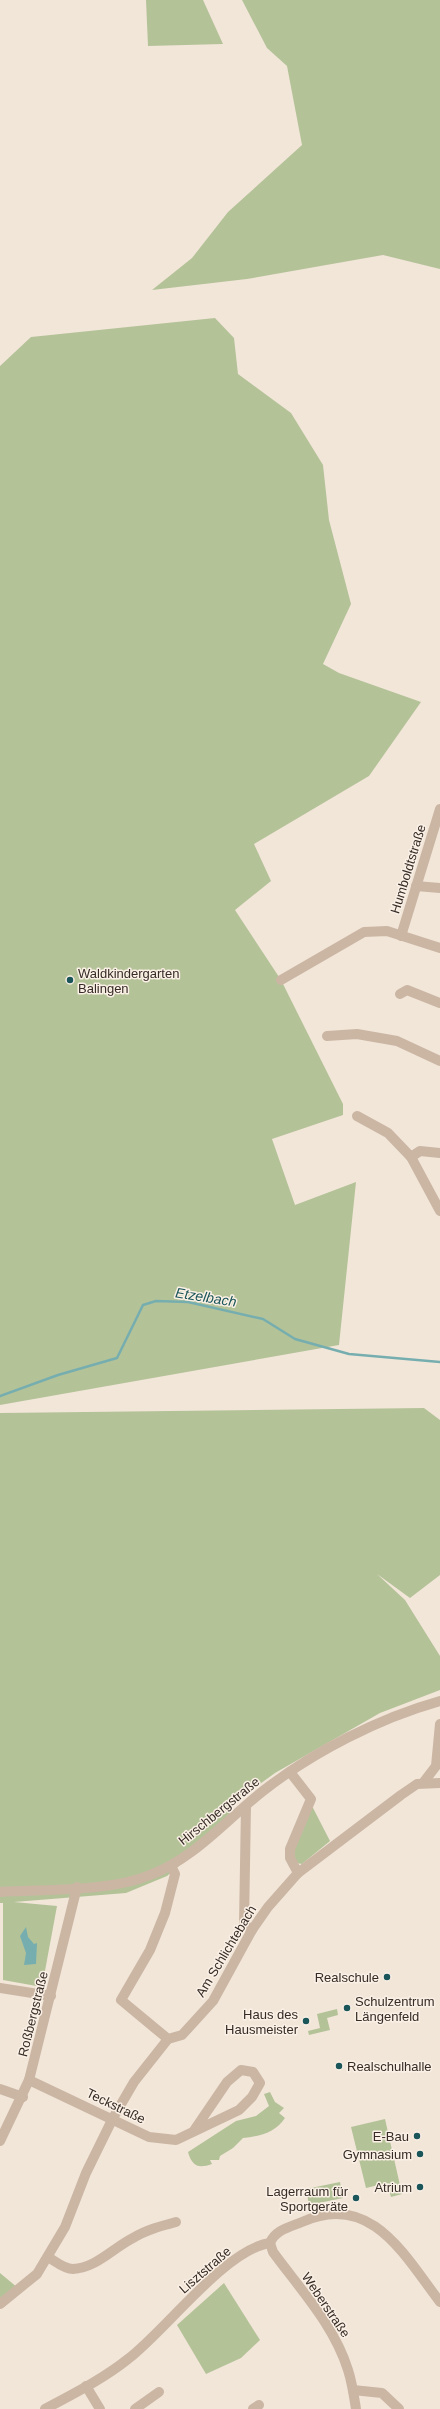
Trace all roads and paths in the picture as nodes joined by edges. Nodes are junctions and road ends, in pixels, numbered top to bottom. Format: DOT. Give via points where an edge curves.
graph roads {
  1 [pos="440,809"];
  2 [pos="436,837"];
  3 [pos="416,886"];
  4 [pos="440,888"];
  5 [pos="400,936"];
  6 [pos="440,948"];
  7 [pos="281,980"];
  8 [pos="400,994"];
  9 [pos="440,1003"];
  10 [pos="328,1036"];
  11 [pos="440,1061"];
  12 [pos="357,1116"];
  13 [pos="436,1152"];
  14 [pos="411,1157"];
  15 [pos="440,1211"];
  16 [pos="440,1701"];
  17 [pos="440,1724"];
  18 [pos="290,1772"];
  19 [pos="423,1783"];
  20 [pos="440,1783"];
  21 [pos="246,1806"];
  22 [pos="171,1866"];
  23 [pos="298,1873"];
  24 [pos="77,1887"];
  25 [pos="0,1892"];
  26 [pos="252,1930"];
  27 [pos="0,1988"];
  28 [pos="51,1996"];
  29 [pos="168,2039"];
  30 [pos="30,2080"];
  31 [pos="0,2089"];
  32 [pos="22,2097"];
  33 [pos="113,2118"];
  34 [pos="193,2132"];
  35 [pos="0,2141"];
  36 [pos="176,2222"];
  37 [pos="270,2243"];
  38 [pos="48,2257"];
  39 [pos="440,2302"];
  40 [pos="0,2304"];
  41 [pos="86,2386"];
  42 [pos="353,2390"];
  43 [pos="159,2392"];
  44 [pos="45,2409"];
  45 [pos="100,2409"];
  46 [pos="135,2409"];
  47 [pos="356,2409"];
  48 [pos="399,2409"];
  1 -- 2 [label="street, Humboldtstraße"];
  2 -- 3 [label="street, Humboldtstraße"];
  3 -- 4 [label="street"];
  3 -- 5 [label="street, Humboldtstraße"];
  5 -- 6 [label="street"];
  5 -- 7 [label="street" via="387,931 364,932"];
  8 -- 9 [label="street" via="407,990"];
  10 -- 11 [label="street" via="356,1034 397,1041"];
  12 -- 14 [label="street" via="388,1132"];
  13 -- 14 [label="street" via="420,1151"];
  14 -- 15 [label="street"];
  16 -- 18 [label="street, Hirschbergstraße" via="404,1711 364,1729"];
  17 -- 19 [label="street, Am Schlichtebach" via="436,1766"];
  18 -- 21 [label="street, Hirschbergstraße"];
  18 -- 23 [label="street" via="311,1799 290,1849 290,1858"];
  19 -- 20 [label="street, Am Schlichtebach"];
  19 -- 23 [label="street, Am Schlichtebach" via="394,1799"];
  21 -- 22 [label="street, Hirschbergstraße" via="197,1848"];
  21 -- 26 [label="street" via="244,1924"];
  22 -- 24 [label="street, Hirschbergstraße" via="149,1876 123,1883"];
  22 -- 29 [label="street" via="175,1874 165,1913 150,1950 122,2000"];
  23 -- 26 [label="street, Am Schlichtebach"];
  24 -- 25 [label="street, Hirschbergstraße"];
  24 -- 28 [label="street, Roßbergstraße"];
  26 -- 29 [label="street, Am Schlichtebach" via="213,2001 182,2035"];
  27 -- 28 [label="street"];
  28 -- 30 [label="street, Roßbergstraße"];
  29 -- 33 [label="street, Am Schlichtebach" via="134,2082"];
  30 -- 32 [label="street, Roßbergstraße"];
  30 -- 33 [label="street, Teckstraße"];
  31 -- 32 [label="street"];
  32 -- 35 [label="street, Roßbergstraße"];
  33 -- 34 [label="street, Teckstraße" via="149,2137 176,2140"];
  33 -- 38 [label="street, Am Schlichtebach" via="86,2173 65,2227"];
  34 -- 34 [label="street, Teckstraße" via="239,2110 252,2097 260,2083 253,2072 241,2070 227,2082"];
  36 -- 38 [label="street" via="159,2226 133,2238 90,2264 72,2269"];
  37 -- 39 [label="street, Lisztstraße" via="275,2234 310,2218 327,2214 352,2215 368,2221 390,2237"];
  37 -- 41 [label="street, Lisztstraße" via="254,2247 220,2271 128,2359"];
  37 -- 42 [label="street, Weberstraße" via="273,2252 335,2340 349,2371"];
  38 -- 40 [label="street, Am Schlichtebach" via="37,2274"];
  41 -- 44 [label="street, Lisztstraße"];
  41 -- 45 [label="street"];
  42 -- 47 [label="street, Weberstraße"];
  42 -- 48 [label="street" via="382,2393"];
  43 -- 46 [label="street"];
}
